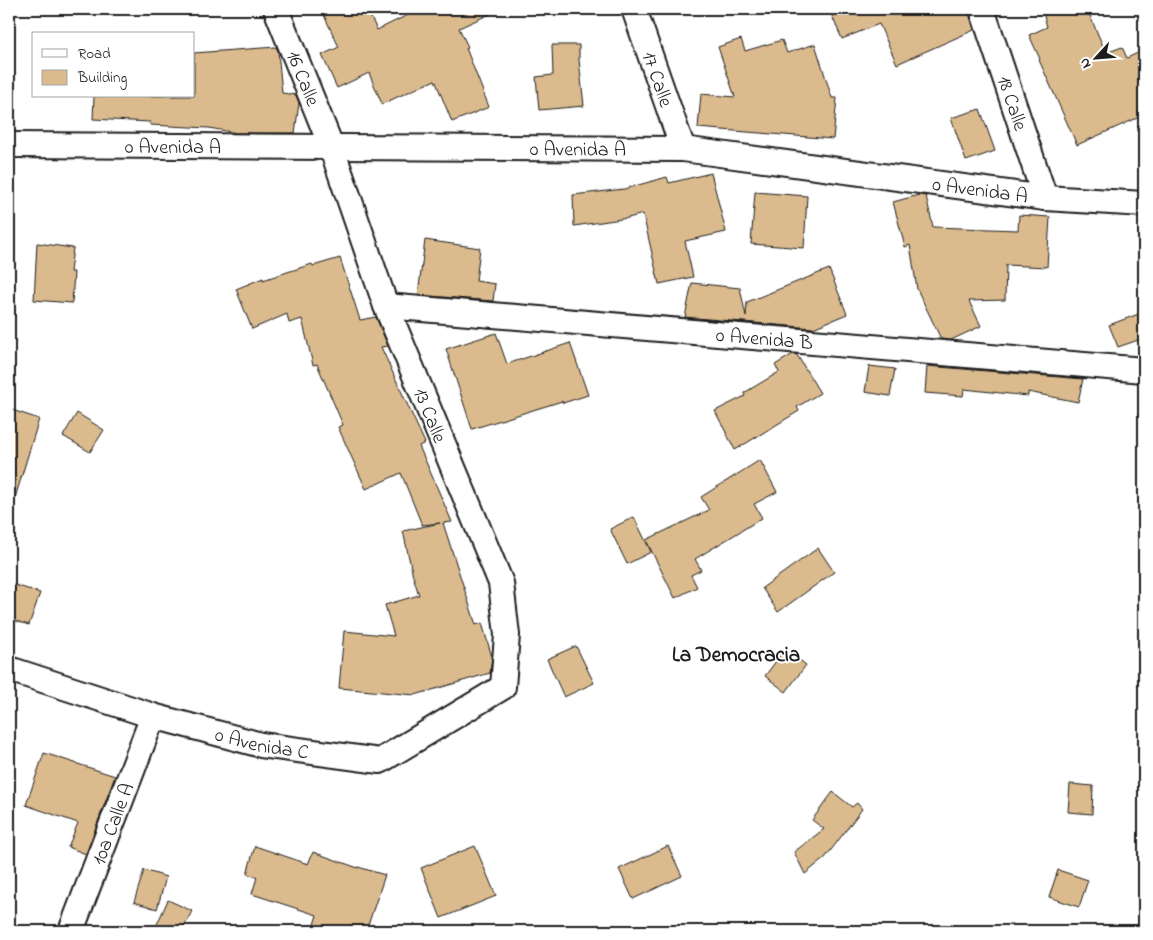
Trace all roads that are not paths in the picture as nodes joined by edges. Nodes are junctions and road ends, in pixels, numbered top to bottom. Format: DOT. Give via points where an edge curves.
graph roads {
  1 [pos="276,9"];
  2 [pos="634,9"];
  3 [pos="982,9"];
  4 [pos="9,144"];
  5 [pos="331,146"];
  6 [pos="683,149"];
  7 [pos="1045,198"];
  8 [pos="1144,204"];
  9 [pos="386,306"];
  10 [pos="1144,370"];
  11 [pos="9,669"];
  12 [pos="503,687"];
  13 [pos="153,716"];
  14 [pos="71,931"];
  1 -- 5 [label="street, 16 Calle"];
  2 -- 6 [label="street, 17 Calle"];
  3 -- 7 [label="street, 18 Calle"];
  4 -- 5 [label="street, 0 Avenida A"];
  5 -- 6 [label="street, 0 Avenida A"];
  5 -- 9 [label="street, 13 Calle"];
  6 -- 7 [label="street, 0 Avenida A"];
  7 -- 8 [label="street, 0 Avenida A"];
  9 -- 10 [label="street, 0 Avenida B"];
  9 -- 12 [label="street, 13 Calle" via="501,583 507,635"];
  11 -- 13 [label="street, 0 Avenida C"];
  12 -- 13 [label="street, 0 Avenida C" via="380,761 261,745"];
  13 -- 14 [label="street, 10a Calle A"];
}
